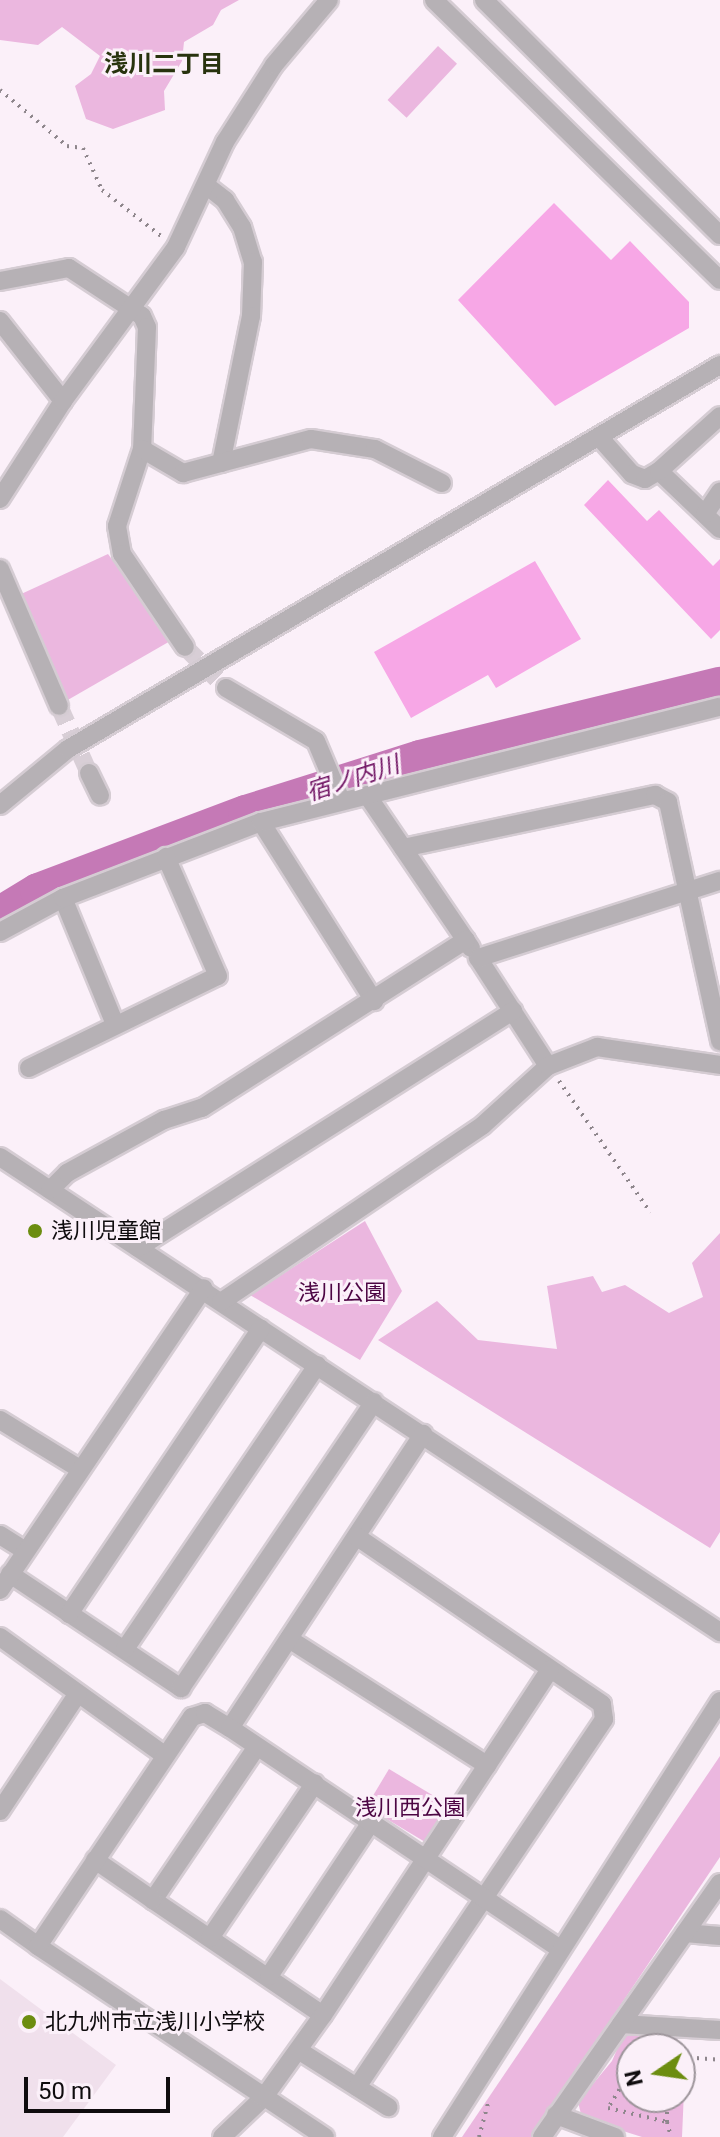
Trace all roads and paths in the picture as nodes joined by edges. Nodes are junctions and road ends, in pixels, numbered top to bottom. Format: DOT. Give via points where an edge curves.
graph roads {
  1 [pos="329,0"];
  2 [pos="434,0"];
  3 [pos="484,0"];
  4 [pos="0,90"];
  5 [pos="207,186"];
  6 [pos="720,235"];
  7 [pos="176,247"];
  8 [pos="720,280"];
  9 [pos="0,281"];
  10 [pos="133,308"];
  11 [pos="0,321"];
  12 [pos="720,365"];
  13 [pos="63,401"];
  14 [pos="720,416"];
  15 [pos="600,438"];
  16 [pos="142,449"];
  17 [pos="221,463"];
  18 [pos="659,471"];
  19 [pos="442,483"];
  20 [pos="720,492"];
  21 [pos="0,499"];
  22 [pos="705,514"];
  23 [pos="720,529"];
  24 [pos="0,569"];
  25 [pos="185,647"];
  26 [pos="226,688"];
  27 [pos="59,706"];
  28 [pos="720,707"];
  29 [pos="89,773"];
  30 [pos="339,795"];
  31 [pos="367,795"];
  32 [pos="100,796"];
  33 [pos="0,805"];
  34 [pos="261,822"];
  35 [pos="403,848"];
  36 [pos="166,857"];
  37 [pos="720,881"];
  38 [pos="688,892"];
  39 [pos="63,898"];
  40 [pos="0,932"];
  41 [pos="466,940"];
  42 [pos="478,958"];
  43 [pos="374,1001"];
  44 [pos="513,1011"];
  45 [pos="115,1024"];
  46 [pos="720,1041"];
  47 [pos="720,1065"];
  48 [pos="548,1066"];
  49 [pos="29,1068"];
  50 [pos="0,1157"];
  51 [pos="50,1190"];
  52 [pos="650,1212"];
  53 [pos="138,1248"];
  54 [pos="204,1288"];
  55 [pos="221,1302"];
  56 [pos="261,1328"];
  57 [pos="317,1365"];
  58 [pos="374,1402"];
  59 [pos="0,1420"];
  60 [pos="423,1434"];
  61 [pos="78,1468"];
  62 [pos="0,1535"];
  63 [pos="357,1537"];
  64 [pos="24,1550"];
  65 [pos="5,1582"];
  66 [pos="69,1614"];
  67 [pos="720,1632"];
  68 [pos="0,1637"];
  69 [pos="289,1639"];
  70 [pos="125,1649"];
  71 [pos="550,1670"];
  72 [pos="78,1693"];
  73 [pos="720,1701"];
  74 [pos="230,1728"];
  75 [pos="256,1748"];
  76 [pos="164,1755"];
  77 [pos="487,1765"];
  78 [pos="315,1783"];
  79 [pos="0,1811"];
  80 [pos="372,1821"];
  81 [pos="429,1857"];
  82 [pos="95,1860"];
  83 [pos="720,1883"];
  84 [pos="482,1896"];
  85 [pos="153,1900"];
  86 [pos="0,1919"];
  87 [pos="685,1933"];
  88 [pos="720,1936"];
  89 [pos="210,1938"];
  90 [pos="38,1946"];
  91 [pos="560,1949"];
  92 [pos="269,1976"];
  93 [pos="323,2015"];
  94 [pos="621,2024"];
  95 [pos="720,2030"];
  96 [pos="298,2050"];
  97 [pos="696,2058"];
  98 [pos="720,2060"];
  99 [pos="357,2087"];
  100 [pos="616,2095"];
  101 [pos="264,2097"];
  102 [pos="388,2107"];
  103 [pos="616,2110"];
  104 [pos="629,2113"];
  105 [pos="667,2113"];
  106 [pos="556,2115"];
  107 [pos="667,2122"];
  108 [pos="222,2137"];
  109 [pos="325,2137"];
  110 [pos="442,2137"];
  111 [pos="542,2137"];
  112 [pos="615,2137"];
  113 [pos="671,2137"];
  1 -- 5 [label="street" via="274,65 225,142"];
  2 -- 8 [label="street"];
  3 -- 6 [label="street"];
  4 -- 7 [label="path" via="67,146 83,148 102,190"];
  5 -- 7 [label="street"];
  5 -- 17 [label="street" via="225,200 242,227 253,262 251,316"];
  7 -- 10 [label="street"];
  9 -- 10 [label="street" via="69,268"];
  10 -- 13 [label="street"];
  10 -- 16 [label="street" via="147,327"];
  11 -- 13 [label="street"];
  12 -- 15 [label="street"];
  13 -- 21 [label="street"];
  14 -- 18 [label="street"];
  15 -- 18 [label="street" via="632,474 645,479"];
  15 -- 33 [label="street" via="68,749"];
  16 -- 17 [label="street" via="183,473"];
  16 -- 25 [label="street" via="117,526 122,554"];
  17 -- 19 [label="street" via="311,439 375,449"];
  18 -- 22 [label="street"];
  20 -- 22 [label="street"];
  22 -- 23 [label="street"];
  24 -- 27 [label="street"];
  26 -- 30 [label="street" via="316,741"];
  28 -- 31 [label="street"];
  29 -- 32 [label="street"];
  30 -- 31 [label="street"];
  30 -- 34 [label="street"];
  31 -- 35 [label="street"];
  34 -- 36 [label="street"];
  34 -- 43 [label="street"];
  35 -- 38 [label="street" via="655,795 668,802"];
  35 -- 41 [label="street"];
  36 -- 39 [label="street"];
  36 -- 45 [label="street" via="218,976"];
  37 -- 38 [label="street"];
  38 -- 42 [label="street"];
  38 -- 46 [label="street"];
  39 -- 40 [label="street"];
  39 -- 45 [label="street"];
  41 -- 42 [label="street"];
  41 -- 43 [label="street"];
  42 -- 44 [label="street"];
  43 -- 51 [label="street" via="202,1108 164,1120 67,1173"];
  44 -- 48 [label="street"];
  44 -- 53 [label="street"];
  45 -- 49 [label="street"];
  47 -- 48 [label="street" via="597,1047"];
  48 -- 52 [label="path"];
  48 -- 55 [label="street" via="483,1125"];
  50 -- 51 [label="street"];
  51 -- 53 [label="street"];
  53 -- 54 [label="street"];
  54 -- 55 [label="street"];
  54 -- 61 [label="street"];
  55 -- 56 [label="street"];
  56 -- 57 [label="street"];
  56 -- 66 [label="street"];
  57 -- 58 [label="street"];
  57 -- 70 [label="street"];
  58 -- 60 [label="street"];
  58 -- 70 [label="street" via="181,1688"];
  59 -- 61 [label="street"];
  60 -- 63 [label="street"];
  60 -- 67 [label="street"];
  61 -- 64 [label="street"];
  62 -- 64 [label="street"];
  63 -- 69 [label="street"];
  63 -- 71 [label="street"];
  64 -- 65 [label="street"];
  65 -- 66 [label="street"];
  66 -- 70 [label="street"];
  68 -- 72 [label="street"];
  69 -- 74 [label="street"];
  69 -- 77 [label="street"];
  71 -- 77 [label="street"];
  71 -- 84 [label="street" via="602,1704 604,1719"];
  72 -- 76 [label="street"];
  72 -- 79 [label="street"];
  73 -- 91 [label="street"];
  74 -- 75 [label="street"];
  74 -- 76 [label="street" via="205,1713 192,1717"];
  75 -- 78 [label="street"];
  75 -- 85 [label="street"];
  76 -- 82 [label="street"];
  77 -- 81 [label="street"];
  78 -- 80 [label="street"];
  78 -- 89 [label="street"];
  80 -- 81 [label="street"];
  80 -- 92 [label="street"];
  81 -- 84 [label="street"];
  81 -- 93 [label="street"];
  82 -- 85 [label="street"];
  82 -- 90 [label="street"];
  83 -- 87 [label="street"];
  84 -- 91 [label="street"];
  84 -- 99 [label="street"];
  85 -- 89 [label="street"];
  86 -- 90 [label="street"];
  87 -- 88 [label="street"];
  87 -- 94 [label="street"];
  89 -- 92 [label="street"];
  90 -- 101 [label="street"];
  91 -- 110 [label="street"];
  92 -- 93 [label="street"];
  93 -- 96 [label="street"];
  94 -- 95 [label="street"];
  94 -- 106 [label="street"];
  96 -- 99 [label="street"];
  96 -- 101 [label="street"];
  97 -- 98 [label="path"];
  99 -- 102 [label="street"];
  100 -- 103 [label="path" via="608,2108"];
  101 -- 108 [label="street"];
  101 -- 109 [label="street"];
  104 -- 107 [label="path"];
  105 -- 107 [label="path"];
  106 -- 111 [label="street"];
  106 -- 112 [label="street"];
  107 -- 113 [label="path"];
}
